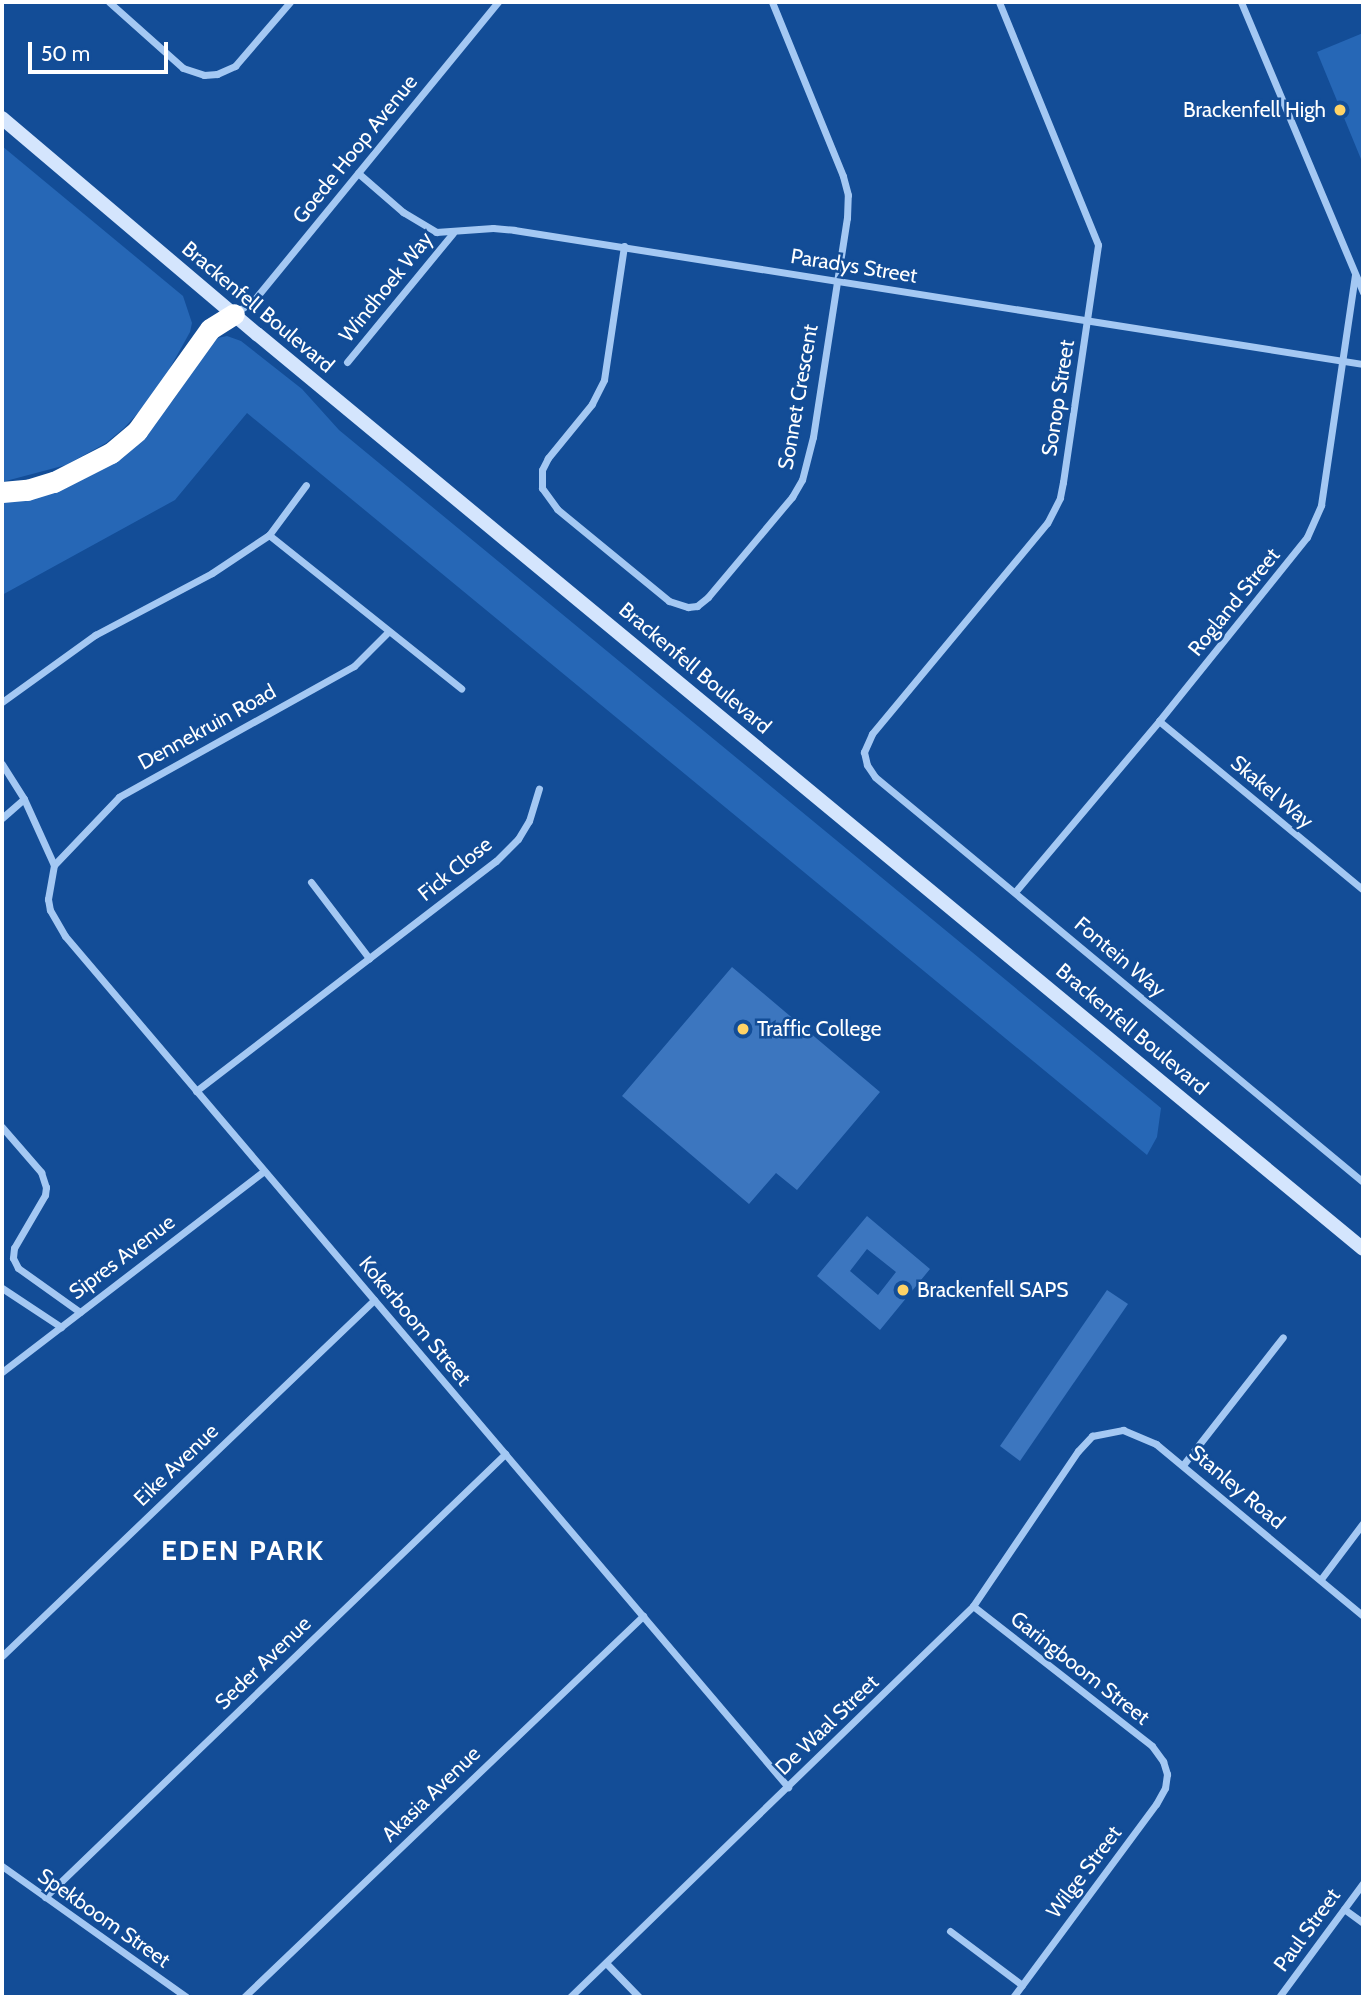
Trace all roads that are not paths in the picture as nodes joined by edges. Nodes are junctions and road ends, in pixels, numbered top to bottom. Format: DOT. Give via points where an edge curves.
graph roads {
  1 [pos="109,2"];
  2 [pos="290,2"];
  3 [pos="498,2"];
  4 [pos="772,2"];
  5 [pos="999,2"];
  6 [pos="1241,2"];
  7 [pos="2,118"];
  8 [pos="358,173"];
  9 [pos="453,233"];
  10 [pos="624,246"];
  11 [pos="1355,276"];
  12 [pos="835,281"];
  13 [pos="1363,292"];
  14 [pos="234,314"];
  15 [pos="1089,320"];
  16 [pos="1341,360"];
  17 [pos="347,362"];
  18 [pos="1363,364"];
  19 [pos="306,485"];
  20 [pos="2,492"];
  21 [pos="270,536"];
  22 [pos="388,632"];
  23 [pos="461,688"];
  24 [pos="2,702"];
  25 [pos="1159,721"];
  26 [pos="864,752"];
  27 [pos="2,764"];
  28 [pos="539,789"];
  29 [pos="24,799"];
  30 [pos="2,818"];
  31 [pos="54,865"];
  32 [pos="311,882"];
  33 [pos="1363,890"];
  34 [pos="1015,892"];
  35 [pos="369,958"];
  36 [pos="196,1091"];
  37 [pos="2,1127"];
  38 [pos="264,1171"];
  39 [pos="1363,1182"];
  40 [pos="1363,1249"];
  41 [pos="2,1288"];
  42 [pos="374,1300"];
  43 [pos="80,1311"];
  44 [pos="61,1327"];
  45 [pos="1283,1337"];
  46 [pos="2,1372"];
  47 [pos="1078,1451"];
  48 [pos="505,1454"];
  49 [pos="1183,1465"];
  50 [pos="1363,1523"];
  51 [pos="1321,1579"];
  52 [pos="972,1606"];
  53 [pos="643,1616"];
  54 [pos="1363,1616"];
  55 [pos="2,1656"];
  56 [pos="1163,1762"];
  57 [pos="788,1787"];
  58 [pos="2,1866"];
  59 [pos="1363,1883"];
  60 [pos="45,1897"];
  61 [pos="1344,1909"];
  62 [pos="1363,1923"];
  63 [pos="950,1931"];
  64 [pos="606,1963"];
  65 [pos="1022,1985"];
  66 [pos="186,1997"];
  67 [pos="244,1997"];
  68 [pos="570,1997"];
  69 [pos="639,1997"];
  70 [pos="1013,1997"];
  71 [pos="1279,1997"];
  1 -- 2 [label="street" via="183,68 204,75 234,66"];
  3 -- 8 [label="street, Goede Hoop Avenue"];
  4 -- 12 [label="street, Sonnet Crescent" via="848,195"];
  5 -- 15 [label="street, Sonop Street" via="1095,234 1098,262"];
  6 -- 11 [label="street"];
  7 -- 14 [label="street, Brackenfell Boulevard"];
  8 -- 9 [label="street, Paradys Street" via="403,212 436,232"];
  8 -- 14 [label="street, Goede Hoop Avenue" via="254,300"];
  9 -- 10 [label="street, Paradys Street" via="493,228"];
  9 -- 17 [label="street, Windhoek Way"];
  10 -- 12 [label="street, Paradys Street"];
  10 -- 12 [label="street, Sonnet Crescent" via="604,380 592,404 548,458 541,480 557,509 678,605 697,606 708,597 802,480 813,438"];
  11 -- 13 [label="street"];
  11 -- 16 [label="street, Rogland Street"];
  12 -- 15 [label="street, Paradys Street"];
  14 -- 20 [label="highway" via="210,329 145,421 111,453 54,482"];
  14 -- 40 [label="street, Brackenfell Boulevard"];
  15 -- 16 [label="street, Paradys Street"];
  15 -- 26 [label="street, Sonop Street" via="1055,509 877,726"];
  16 -- 18 [label="street, Paradys Street"];
  16 -- 25 [label="street, Rogland Street" via="1315,521 1293,557"];
  19 -- 21 [label="street"];
  21 -- 22 [label="street"];
  21 -- 24 [label="street" via="212,573 95,635"];
  22 -- 23 [label="street"];
  22 -- 31 [label="street, Dennekruin Road" via="354,666 119,797"];
  25 -- 33 [label="street, Skakel Way"];
  25 -- 34 [label="street, Rogland Street"];
  26 -- 34 [label="street, Fontein Way" via="875,776"];
  27 -- 29 [label="street"];
  28 -- 35 [label="street, Fick Close" via="518,839 496,861"];
  29 -- 30 [label="street"];
  29 -- 31 [label="street"];
  31 -- 36 [label="street, Kokerboom Street" via="48,899 57,925"];
  32 -- 35 [label="street"];
  34 -- 39 [label="street, Fontein Way"];
  35 -- 36 [label="street, Fick Close"];
  36 -- 38 [label="street, Kokerboom Street"];
  37 -- 43 [label="street" via="41,1172 46,1187 13,1258 18,1268"];
  38 -- 42 [label="street, Kokerboom Street"];
  38 -- 43 [label="street, Sipres Avenue"];
  41 -- 44 [label="street"];
  42 -- 48 [label="street, Kokerboom Street"];
  42 -- 55 [label="street, Eike Avenue"];
  43 -- 44 [label="street, Sipres Avenue"];
  44 -- 46 [label="street, Sipres Avenue"];
  45 -- 49 [label="street"];
  47 -- 49 [label="street, Stanley Road" via="1099,1433 1123,1430 1143,1436"];
  47 -- 52 [label="street, De Waal Street"];
  48 -- 53 [label="street, Kokerboom Street"];
  48 -- 60 [label="street, Seder Avenue"];
  49 -- 51 [label="street, Stanley Road"];
  50 -- 51 [label="street"];
  51 -- 54 [label="street, Stanley Road"];
  52 -- 56 [label="street, Garingboom Street" via="1152,1746"];
  52 -- 57 [label="street, De Waal Street"];
  53 -- 57 [label="street, Kokerboom Street"];
  53 -- 67 [label="street, Akasia Avenue"];
  56 -- 65 [label="street, Wilge Street" via="1165,1788 1156,1804"];
  57 -- 64 [label="street, De Waal Street"];
  58 -- 60 [label="street, Spekboom Street"];
  59 -- 61 [label="street, Paul Street"];
  60 -- 66 [label="street, Spekboom Street"];
  61 -- 62 [label="street"];
  61 -- 71 [label="street, Paul Street"];
  63 -- 65 [label="street"];
  64 -- 68 [label="street, De Waal Street"];
  64 -- 69 [label="street"];
  65 -- 70 [label="street, Wilge Street"];
}
